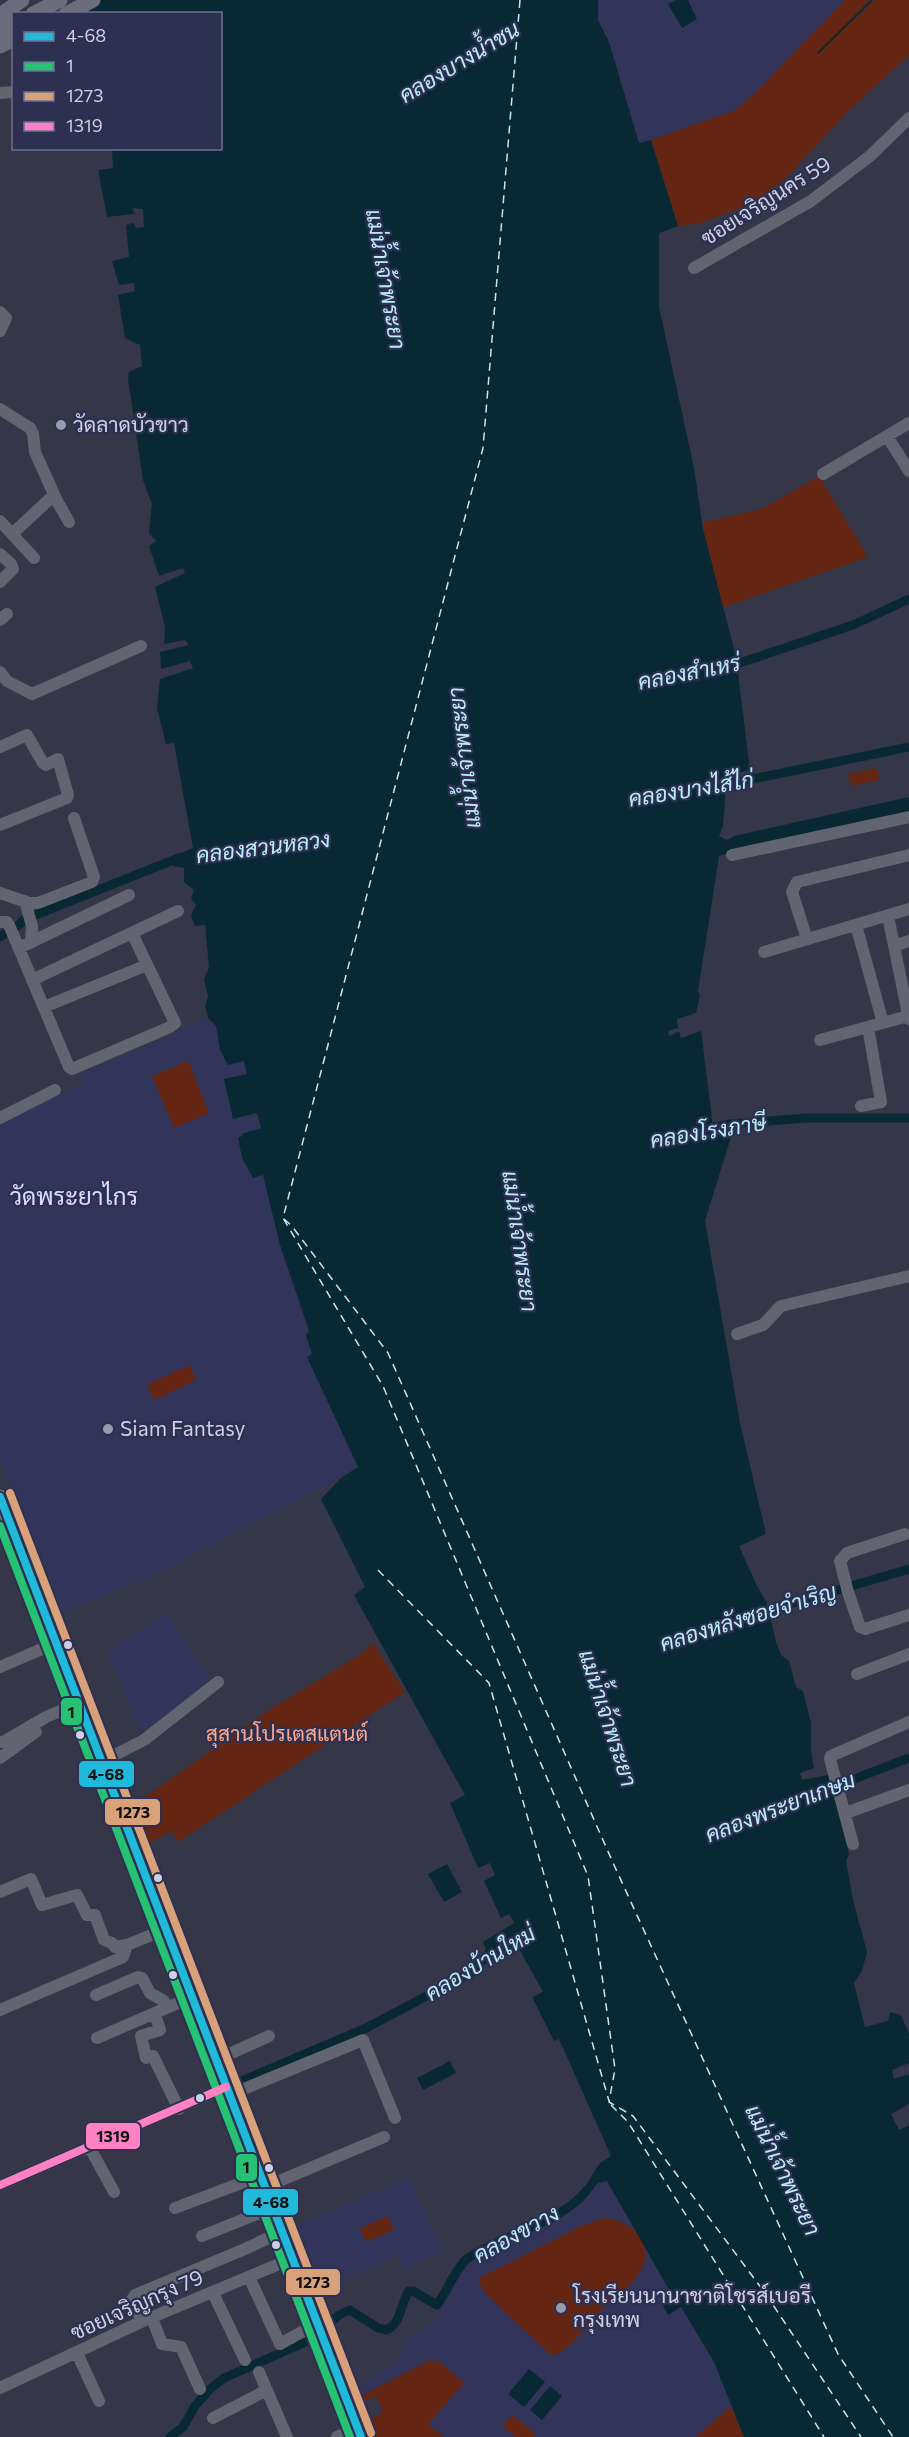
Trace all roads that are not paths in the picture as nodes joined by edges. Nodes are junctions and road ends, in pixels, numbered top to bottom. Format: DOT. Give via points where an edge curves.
graph roads {
  1 [pos="22,0"];
  2 [pos="60,0"];
  3 [pos="93,0"];
  4 [pos="37,12"];
  5 [pos="70,12"];
  6 [pos="0,15"];
  7 [pos="909,118"];
  8 [pos="694,268"];
  9 [pos="0,312"];
  10 [pos="0,331"];
  11 [pos="0,409"];
  12 [pos="909,423"];
  13 [pos="887,436"];
  14 [pos="909,471"];
  15 [pos="823,474"];
  16 [pos="54,495"];
  17 [pos="0,520"];
  18 [pos="69,522"];
  19 [pos="12,534"];
  20 [pos="0,554"];
  21 [pos="34,558"];
  22 [pos="0,582"];
  23 [pos="141,646"];
  24 [pos="0,672"];
  25 [pos="0,747"];
  26 [pos="909,817"];
  27 [pos="74,818"];
  28 [pos="0,825"];
  29 [pos="732,855"];
  30 [pos="909,855"];
  31 [pos="0,893"];
  32 [pos="129,895"];
  33 [pos="25,901"];
  34 [pos="909,909"];
  35 [pos="178,911"];
  36 [pos="888,916"];
  37 [pos="856,925"];
  38 [pos="8,927"];
  39 [pos="132,933"];
  40 [pos="807,939"];
  41 [pos="909,941"];
  42 [pos="25,945"];
  43 [pos="894,946"];
  44 [pos="764,952"];
  45 [pos="147,965"];
  46 [pos="32,980"];
  47 [pos="905,985"];
  48 [pos="44,1007"];
  49 [pos="909,1017"];
  50 [pos="883,1023"];
  51 [pos="868,1027"];
  52 [pos="820,1040"];
  53 [pos="55,1090"];
  54 [pos="861,1106"];
  55 [pos="0,1118"];
  56 [pos="909,1276"];
  57 [pos="738,1334"];
  58 [pos="0,1497"];
  59 [pos="905,1534"];
  60 [pos="909,1615"];
  61 [pos="56,1643"];
  62 [pos="909,1654"];
  63 [pos="0,1667"];
  64 [pos="857,1674"];
  65 [pos="218,1682"];
  66 [pos="74,1706"];
  67 [pos="909,1722"];
  68 [pos="0,1742"];
  69 [pos="0,1758"];
  70 [pos="103,1761"];
  71 [pos="909,1790"];
  72 [pos="846,1813"];
  73 [pos="853,1844"];
  74 [pos="0,1892"];
  75 [pos="166,1929"];
  76 [pos="127,1945"];
  77 [pos="96,1995"];
  78 [pos="192,1997"];
  79 [pos="166,2007"];
  80 [pos="0,2010"];
  81 [pos="155,2014"];
  82 [pos="269,2036"];
  83 [pos="97,2038"];
  84 [pos="216,2060"];
  85 [pos="228,2091"];
  86 [pos="179,2109"];
  87 [pos="394,2118"];
  88 [pos="384,2137"];
  89 [pos="90,2148"];
  90 [pos="262,2182"];
  91 [pos="0,2185"];
  92 [pos="114,2192"];
  93 [pos="175,2208"];
  94 [pos="272,2208"];
  95 [pos="281,2232"];
  96 [pos="202,2236"];
  97 [pos="291,2259"];
  98 [pos="249,2277"];
  99 [pos="213,2293"];
  100 [pos="147,2320"];
  101 [pos="318,2330"];
  102 [pos="77,2353"];
  103 [pos="245,2360"];
  104 [pos="259,2372"];
  105 [pos="0,2388"];
  106 [pos="200,2389"];
  107 [pos="267,2390"];
  108 [pos="99,2401"];
  109 [pos="213,2418"];
  110 [pos="359,2433"];
  111 [pos="287,2437"];
  112 [pos="337,2437"];
  1 -- 6 [label="main road"];
  2 -- 4 [label="main road"];
  3 -- 5 [label="main road"];
  7 -- 8 [label="street, ซอยเจริญนคร 59" via="870,156 820,194"];
  9 -- 10 [label="street" via="6,318"];
  11 -- 16 [label="street" via="30,428 35,452"];
  12 -- 13 [label="street"];
  13 -- 14 [label="street"];
  13 -- 15 [label="street"];
  16 -- 18 [label="street"];
  16 -- 19 [label="street"];
  17 -- 19 [label="street"];
  19 -- 21 [label="street"];
  20 -- 22 [label="street" via="13,569"];
  23 -- 24 [label="street" via="32,694 7,681"];
  25 -- 28 [label="street" via="27,735 43,763 58,759 67,798"];
  26 -- 29 [label="street"];
  27 -- 33 [label="street" via="94,877 92,882 38,903"];
  30 -- 40 [label="street" via="796,882 792,892"];
  31 -- 33 [label="street"];
  32 -- 42 [label="street"];
  33 -- 42 [label="street" via="30,920"];
  34 -- 36 [label="street"];
  35 -- 39 [label="street"];
  36 -- 37 [label="street"];
  36 -- 43 [label="street"];
  37 -- 40 [label="street"];
  37 -- 50 [label="street"];
  38 -- 42 [label="street"];
  39 -- 45 [label="street"];
  39 -- 46 [label="street"];
  40 -- 44 [label="street"];
  41 -- 43 [label="street"];
  42 -- 46 [label="street"];
  43 -- 47 [label="street"];
  45 -- 48 [label="street"];
  45 -- 48 [label="street" via="175,1023 73,1069"];
  46 -- 48 [label="street"];
  47 -- 49 [label="street"];
  49 -- 50 [label="street"];
  50 -- 51 [label="street"];
  51 -- 52 [label="street"];
  51 -- 54 [label="street" via="886,1101"];
  53 -- 55 [label="street"];
  56 -- 57 [label="street" via="781,1306 763,1325"];
  58 -- 61 [label="main road"];
  59 -- 60 [label="street" via="843,1556 840,1561 862,1628"];
  61 -- 63 [label="street"];
  61 -- 66 [label="main road"];
  62 -- 64 [label="street"];
  65 -- 70 [label="street" via="144,1740"];
  66 -- 68 [label="street"];
  66 -- 69 [label="street"];
  66 -- 70 [label="main road"];
  67 -- 72 [label="street" via="831,1756"];
  70 -- 75 [label="main road"];
  71 -- 72 [label="street"];
  72 -- 73 [label="street"];
  74 -- 76 [label="street" via="31,1879 42,1905 77,1895 87,1915 98,1918 104,1940 115,1947"];
  75 -- 76 [label="street"];
  75 -- 78 [label="main road"];
  76 -- 80 [label="street" via="123,1957"];
  77 -- 79 [label="street" via="138,1977"];
  78 -- 79 [label="street"];
  78 -- 84 [label="main road"];
  79 -- 81 [label="street"];
  81 -- 83 [label="street"];
  81 -- 86 [label="street" via="160,2030 141,2036 146,2058 153,2056 159,2064"];
  82 -- 84 [label="street"];
  84 -- 85 [label="main road"];
  85 -- 86 [label="street"];
  85 -- 87 [label="street" via="363,2040"];
  85 -- 90 [label="main road"];
  86 -- 89 [label="street"];
  88 -- 90 [label="street"];
  89 -- 91 [label="street"];
  89 -- 92 [label="street"];
  90 -- 93 [label="street"];
  90 -- 94 [label="main road"];
  94 -- 95 [label="main road"];
  94 -- 96 [label="street"];
  95 -- 97 [label="main road"];
  95 -- 100 [label="street" via="135,2295 131,2301"];
  97 -- 98 [label="street, ซอยเจริญกรุง 79"];
  97 -- 101 [label="main road"];
  98 -- 99 [label="street, ซอยเจริญกรุง 79"];
  98 -- 101 [label="street" via="280,2344"];
  99 -- 100 [label="street, ซอยเจริญกรุง 79"];
  99 -- 103 [label="street"];
  100 -- 102 [label="street, ซอยเจริญกรุง 79"];
  100 -- 106 [label="street" via="162,2344 181,2347"];
  101 -- 110 [label="main road"];
  102 -- 105 [label="street, ซอยเจริญกรุง 79"];
  102 -- 108 [label="street"];
  104 -- 107 [label="street"];
  107 -- 109 [label="street"];
  107 -- 111 [label="street"];
  110 -- 112 [label="street"];
}
